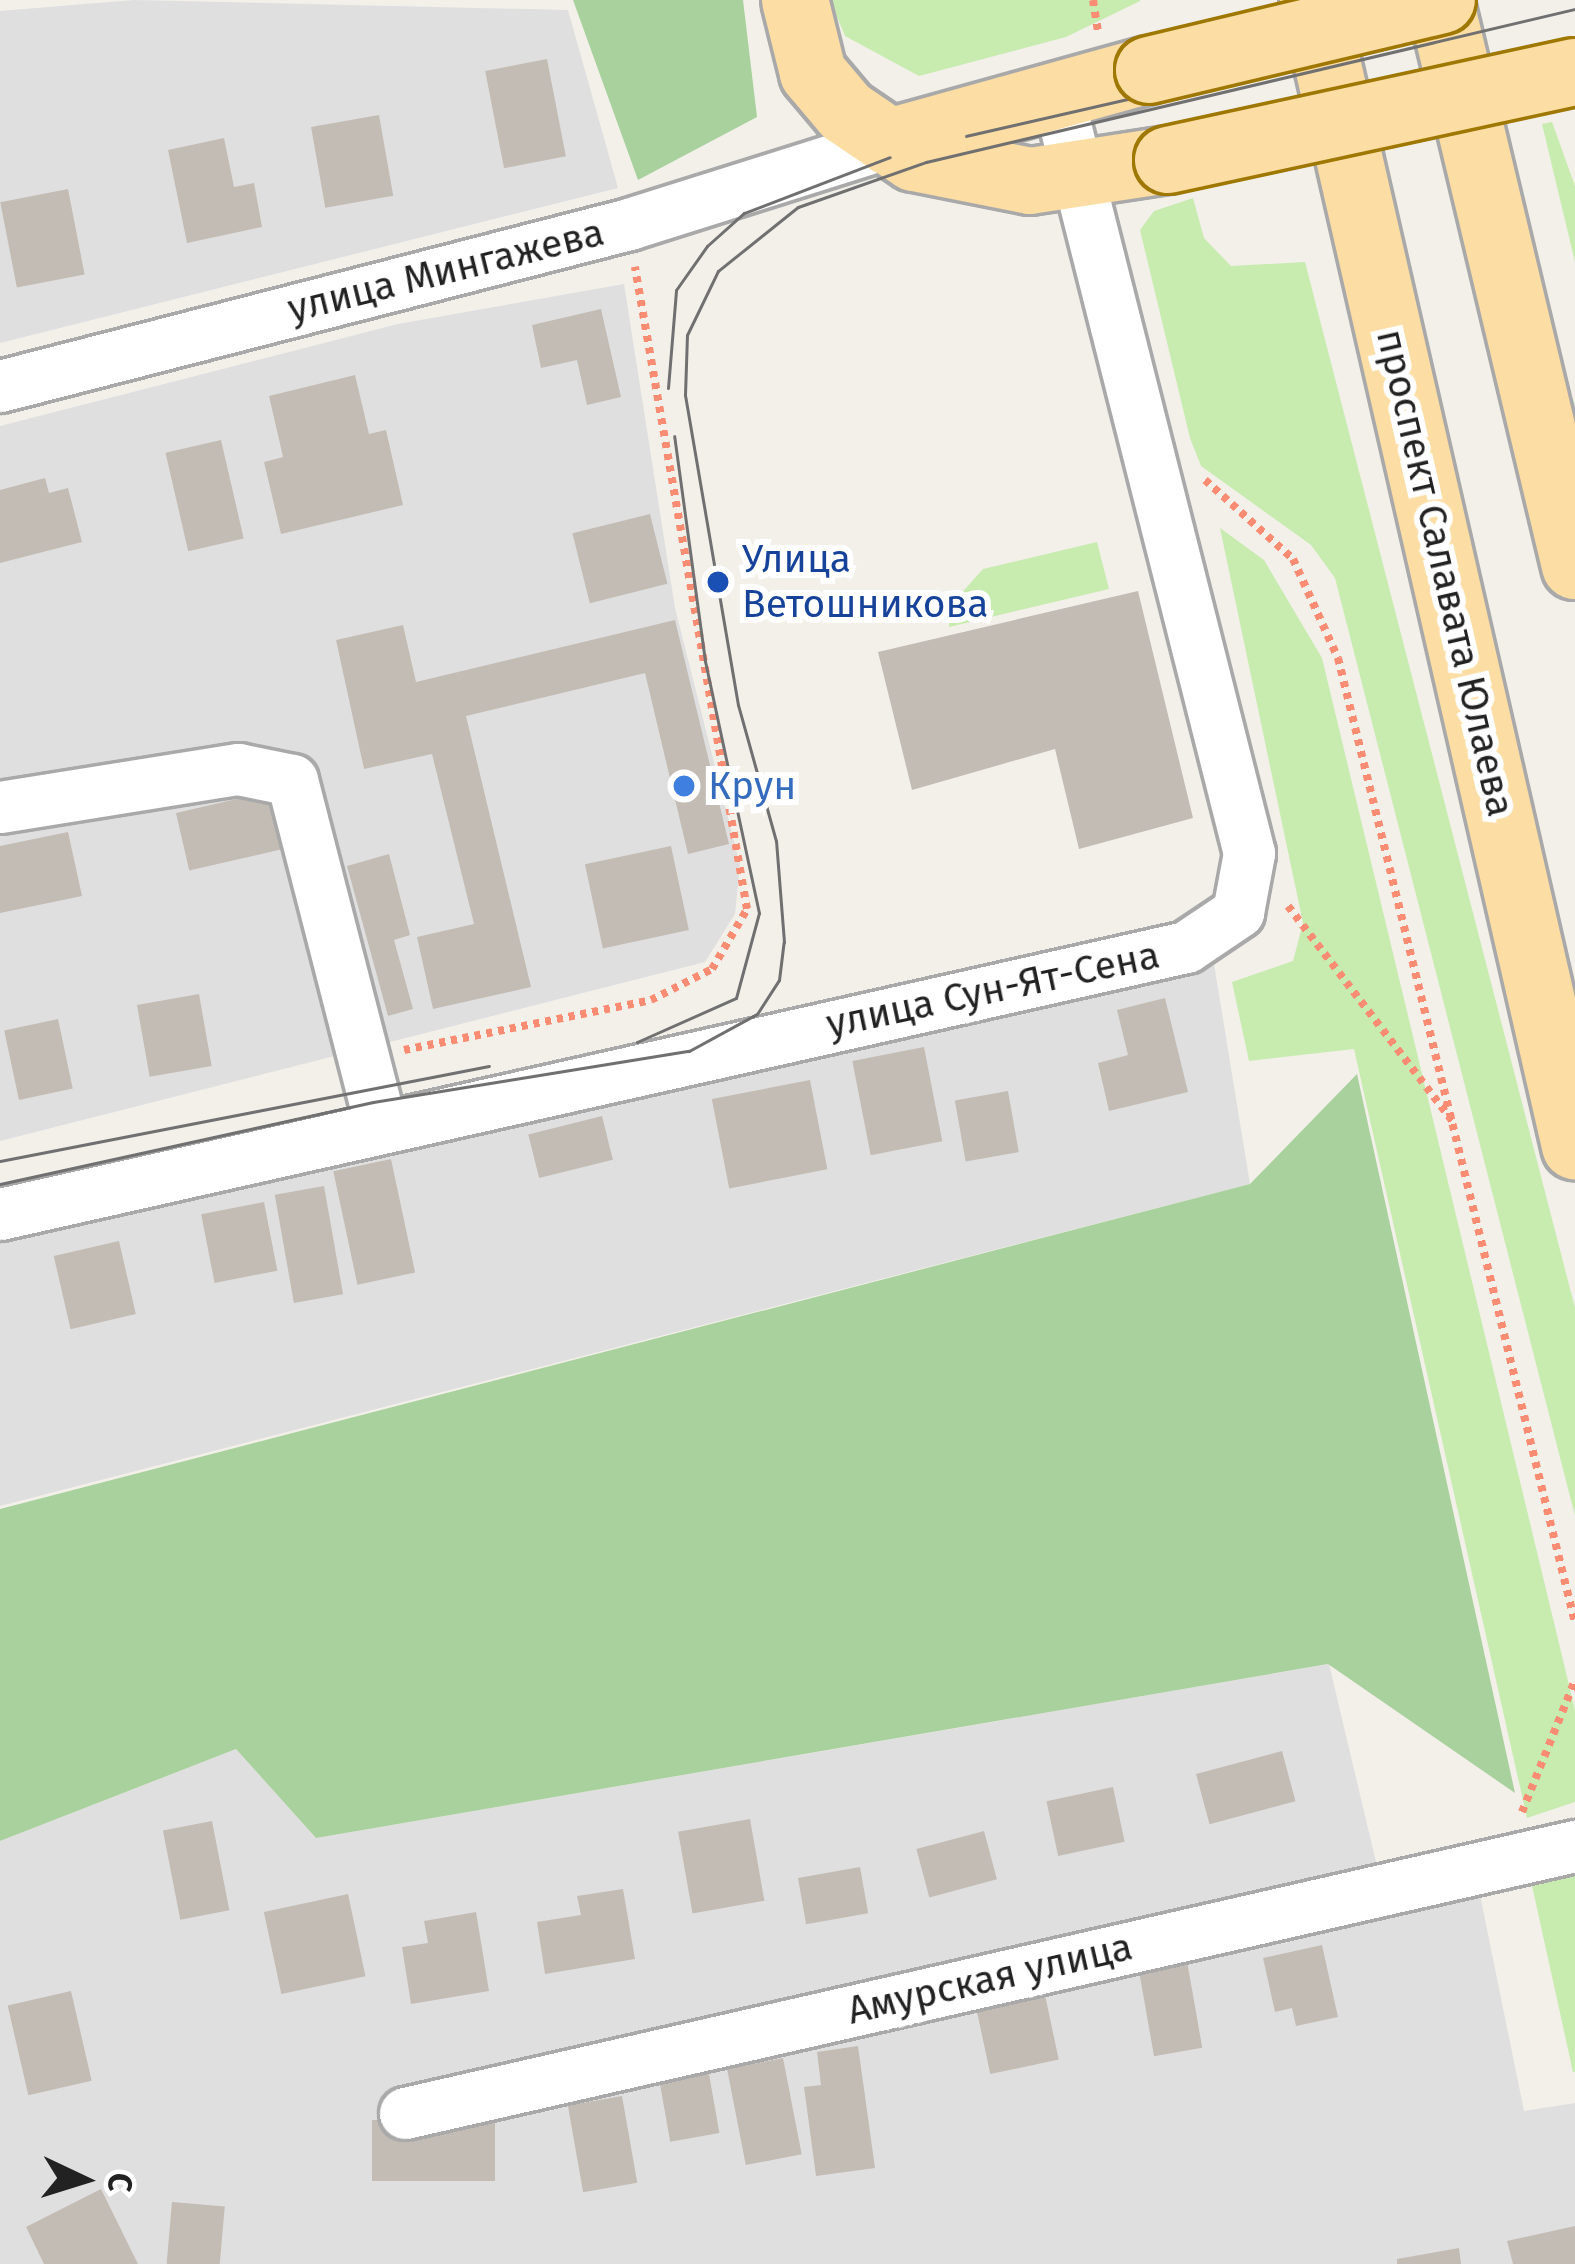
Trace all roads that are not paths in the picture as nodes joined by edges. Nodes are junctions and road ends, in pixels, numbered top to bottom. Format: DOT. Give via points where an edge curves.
graph roads {
  1 [pos="795,0"];
  2 [pos="1294,0"];
  3 [pos="1312,0"];
  4 [pos="1441,0"];
  5 [pos="1330,67"];
  6 [pos="1575,72"];
  7 [pos="1057,93"];
  8 [pos="889,142"];
  9 [pos="1075,178"];
  10 [pos="0,386"];
  11 [pos="1575,566"];
  12 [pos="0,807"];
  13 [pos="380,1123"];
  14 [pos="1575,1146"];
  15 [pos="0,1214"];
  16 [pos="1575,1846"];
  17 [pos="405,2113"];
  1 -- 8 [label="main road" via="813,73"];
  2 -- 5 [label="main road"];
  3 -- 5 [label="main road, проспект Салавата Юлаева"];
  4 -- 7 [label="main road, bridge"];
  4 -- 11 [label="main road"];
  5 -- 14 [label="main road, проспект Салавата Юлаева"];
  6 -- 9 [label="main road, bridge"];
  7 -- 8 [label="main road"];
  7 -- 9 [label="street, улица Сун-Ят-Сена"];
  8 -- 9 [label="main road" via="961,171"];
  8 -- 10 [label="street, улица Мингажева" via="629,224"];
  9 -- 13 [label="street, улица Сун-Ят-Сена" via="1249,853 1238,912 1186,947"];
  12 -- 13 [label="street" via="238,769 292,780"];
  13 -- 15 [label="street, улица Сун-Ят-Сена"];
  16 -- 17 [label="street, Амурская улица"];
}
